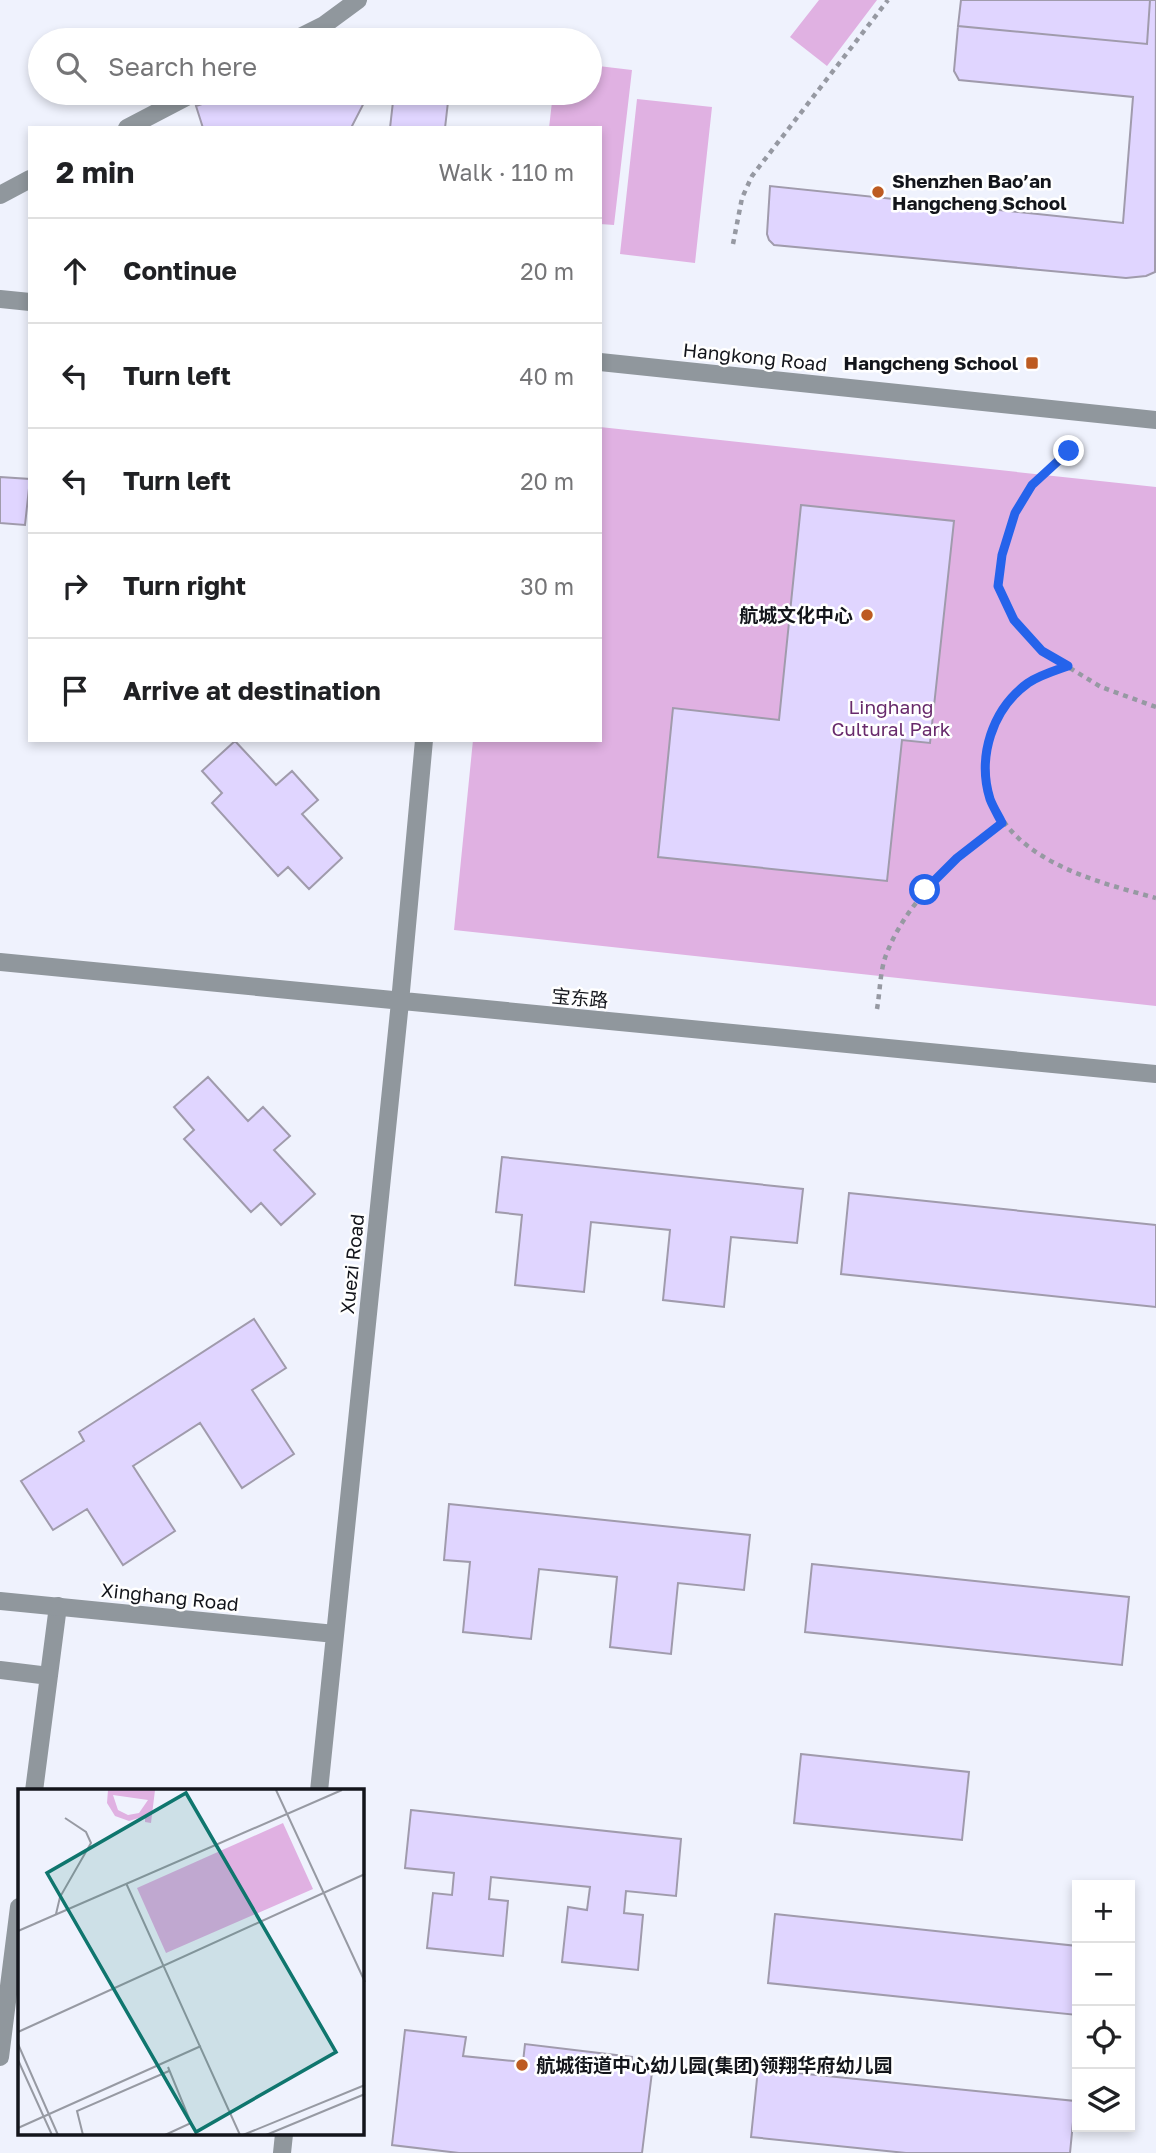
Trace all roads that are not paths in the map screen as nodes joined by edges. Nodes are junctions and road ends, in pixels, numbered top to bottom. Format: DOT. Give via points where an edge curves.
graph roads {
  1 [pos="358,0"];
  2 [pos="318,28"];
  3 [pos="171,105"];
  4 [pos="131,126"];
  5 [pos="28,180"];
  6 [pos="0,195"];
  7 [pos="0,299"];
  8 [pos="28,302"];
  9 [pos="602,362"];
  10 [pos="1156,420"];
  11 [pos="424,742"];
  12 [pos="0,962"];
  13 [pos="400,1002"];
  14 [pos="1156,1074"];
  15 [pos="0,1601"];
  16 [pos="58,1606"];
  17 [pos="335,1634"];
  18 [pos="0,1670"];
  19 [pos="49,1676"];
  20 [pos="34,1789"];
  21 [pos="319,1789"];
  22 [pos="18,1915"];
  23 [pos="0,2057"];
  1 -- 2 [label="street"];
  3 -- 4 [label="street"];
  5 -- 6 [label="street"];
  7 -- 8 [label="street"];
  9 -- 10 [label="street, Hangkong Road"];
  11 -- 13 [label="street, Xuezi Road"];
  12 -- 13 [label="street, 宝东路"];
  13 -- 14 [label="street, 宝东路"];
  13 -- 17 [label="street, Xuezi Road"];
  15 -- 16 [label="street, Xinghang Road"];
  16 -- 17 [label="street, Xinghang Road"];
  16 -- 19 [label="street"];
  17 -- 21 [label="street, Xuezi Road"];
  18 -- 19 [label="street"];
  19 -- 20 [label="street"];
  22 -- 23 [label="street"];
}
